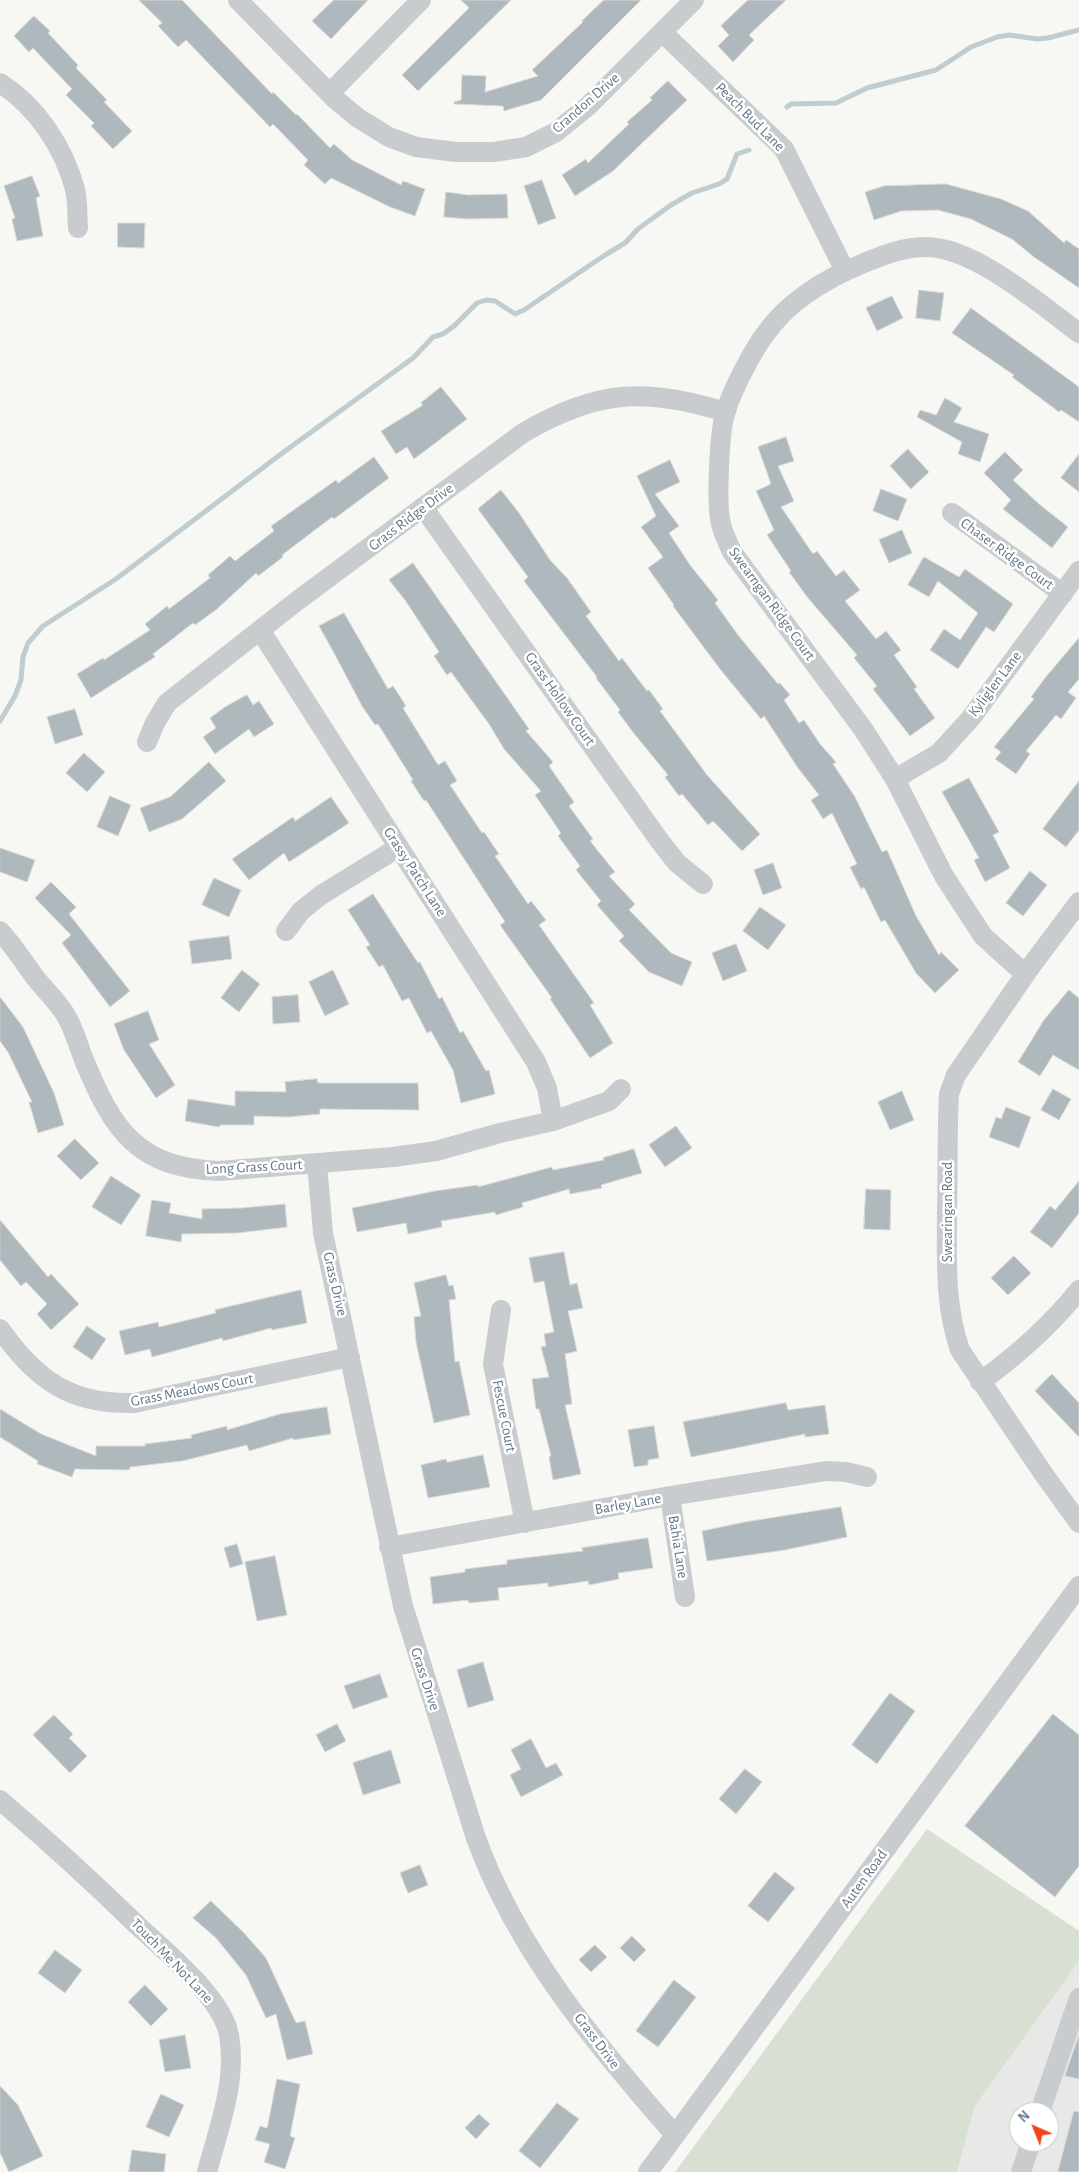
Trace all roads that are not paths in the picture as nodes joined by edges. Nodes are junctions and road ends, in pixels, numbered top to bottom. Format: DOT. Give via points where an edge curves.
graph roads {
  1 [pos="238,0"];
  2 [pos="421,0"];
  3 [pos="694,0"];
  4 [pos="662,32"];
  5 [pos="0,83"];
  6 [pos="330,93"];
  7 [pos="78,228"];
  8 [pos="845,271"];
  9 [pos="1079,333"];
  10 [pos="725,412"];
  11 [pos="423,507"];
  12 [pos="952,513"];
  13 [pos="1079,571"];
  14 [pos="1063,594"];
  15 [pos="260,630"];
  16 [pos="148,742"];
  17 [pos="895,779"];
  18 [pos="399,847"];
  19 [pos="703,884"];
  20 [pos="1079,902"];
  21 [pos="0,931"];
  22 [pos="286,932"];
  23 [pos="1025,974"];
  24 [pos="621,1089"];
  25 [pos="553,1121"];
  26 [pos="317,1164"];
  27 [pos="1079,1290"];
  28 [pos="501,1310"];
  29 [pos="0,1329"];
  30 [pos="350,1356"];
  31 [pos="980,1382"];
  32 [pos="867,1478"];
  33 [pos="670,1496"];
  34 [pos="525,1523"];
  35 [pos="1079,1523"];
  36 [pos="389,1547"];
  37 [pos="1079,1586"];
  38 [pos="685,1597"];
  39 [pos="0,1800"];
  40 [pos="1079,1998"];
  41 [pos="1043,2102"];
  42 [pos="675,2135"];
  43 [pos="1028,2152"];
  44 [pos="206,2172"];
  45 [pos="648,2172"];
  46 [pos="1021,2172"];
  1 -- 6 [label="street, Crandon Drive"];
  2 -- 6 [label="street"];
  3 -- 4 [label="street, Crandon Drive"];
  4 -- 6 [label="street, Crandon Drive" via="588,106 556,132 526,147 494,152 456,152 416,147 389,137 358,118"];
  4 -- 8 [label="street, Peach Bud Lane" via="784,149"];
  5 -- 7 [label="street" via="40,118 56,142 76,191"];
  8 -- 9 [label="street, Swearngan Ridge Court" via="896,250 926,247 950,251 978,261"];
  8 -- 10 [label="street, Swearngan Ridge Court" via="809,292 766,333"];
  10 -- 11 [label="street, Grass Ridge Drive" via="658,396 626,396 573,407 523,433"];
  10 -- 17 [label="street, Swearngan Ridge Court" via="720,458 720,523 732,552 863,729"];
  11 -- 15 [label="street, Grass Ridge Drive"];
  11 -- 19 [label="street, Grass Hollow Court" via="659,840 678,863"];
  12 -- 14 [label="street, Chaser Ridge Court"];
  13 -- 14 [label="street, Kyliglen Lane"];
  14 -- 17 [label="street, Kyliglen Lane" via="971,718 939,753"];
  15 -- 16 [label="street, Grass Ridge Drive" via="167,703"];
  15 -- 18 [label="street, Grassy Patch Lane"];
  17 -- 23 [label="street, Swearngan Ridge Court" via="944,876 964,908 983,936"];
  18 -- 22 [label="street" via="321,895 301,911"];
  18 -- 25 [label="street, Grassy Patch Lane" via="536,1062 547,1088"];
  20 -- 23 [label="street, Swearingan Road"];
  21 -- 26 [label="street, Long Grass Court" via="66,1016 107,1111 137,1147 154,1157 196,1170"];
  23 -- 31 [label="street, Swearingan Road" via="956,1075 949,1094 949,1306 960,1350"];
  24 -- 25 [label="street, Long Grass Court" via="609,1101"];
  25 -- 26 [label="street, Long Grass Court" via="436,1151"];
  26 -- 30 [label="street, Grass Drive" via="323,1233"];
  27 -- 31 [label="street" via="1041,1330"];
  28 -- 34 [label="street, Fescue Court" via="494,1364"];
  29 -- 30 [label="street, Grass Meadows Court" via="27,1364 48,1381 77,1396 100,1402 134,1403"];
  30 -- 36 [label="street, Grass Drive"];
  31 -- 35 [label="street, Swearingan Road"];
  32 -- 33 [label="street, Barley Lane" via="826,1471"];
  33 -- 34 [label="street, Barley Lane"];
  33 -- 38 [label="street, Bahia Lane"];
  34 -- 36 [label="street, Barley Lane"];
  36 -- 42 [label="street, Grass Drive" via="403,1606 476,1838 507,1911 550,1978 602,2049"];
  37 -- 42 [label="street, Auten Road"];
  39 -- 44 [label="street, Touch Me Not Lane" via="61,1851 205,1991 219,2010 228,2032 231,2057 229,2088"];
  40 -- 41 [label="street"];
  42 -- 45 [label="street, Auten Road"];
  43 -- 46 [label="street"];
}
